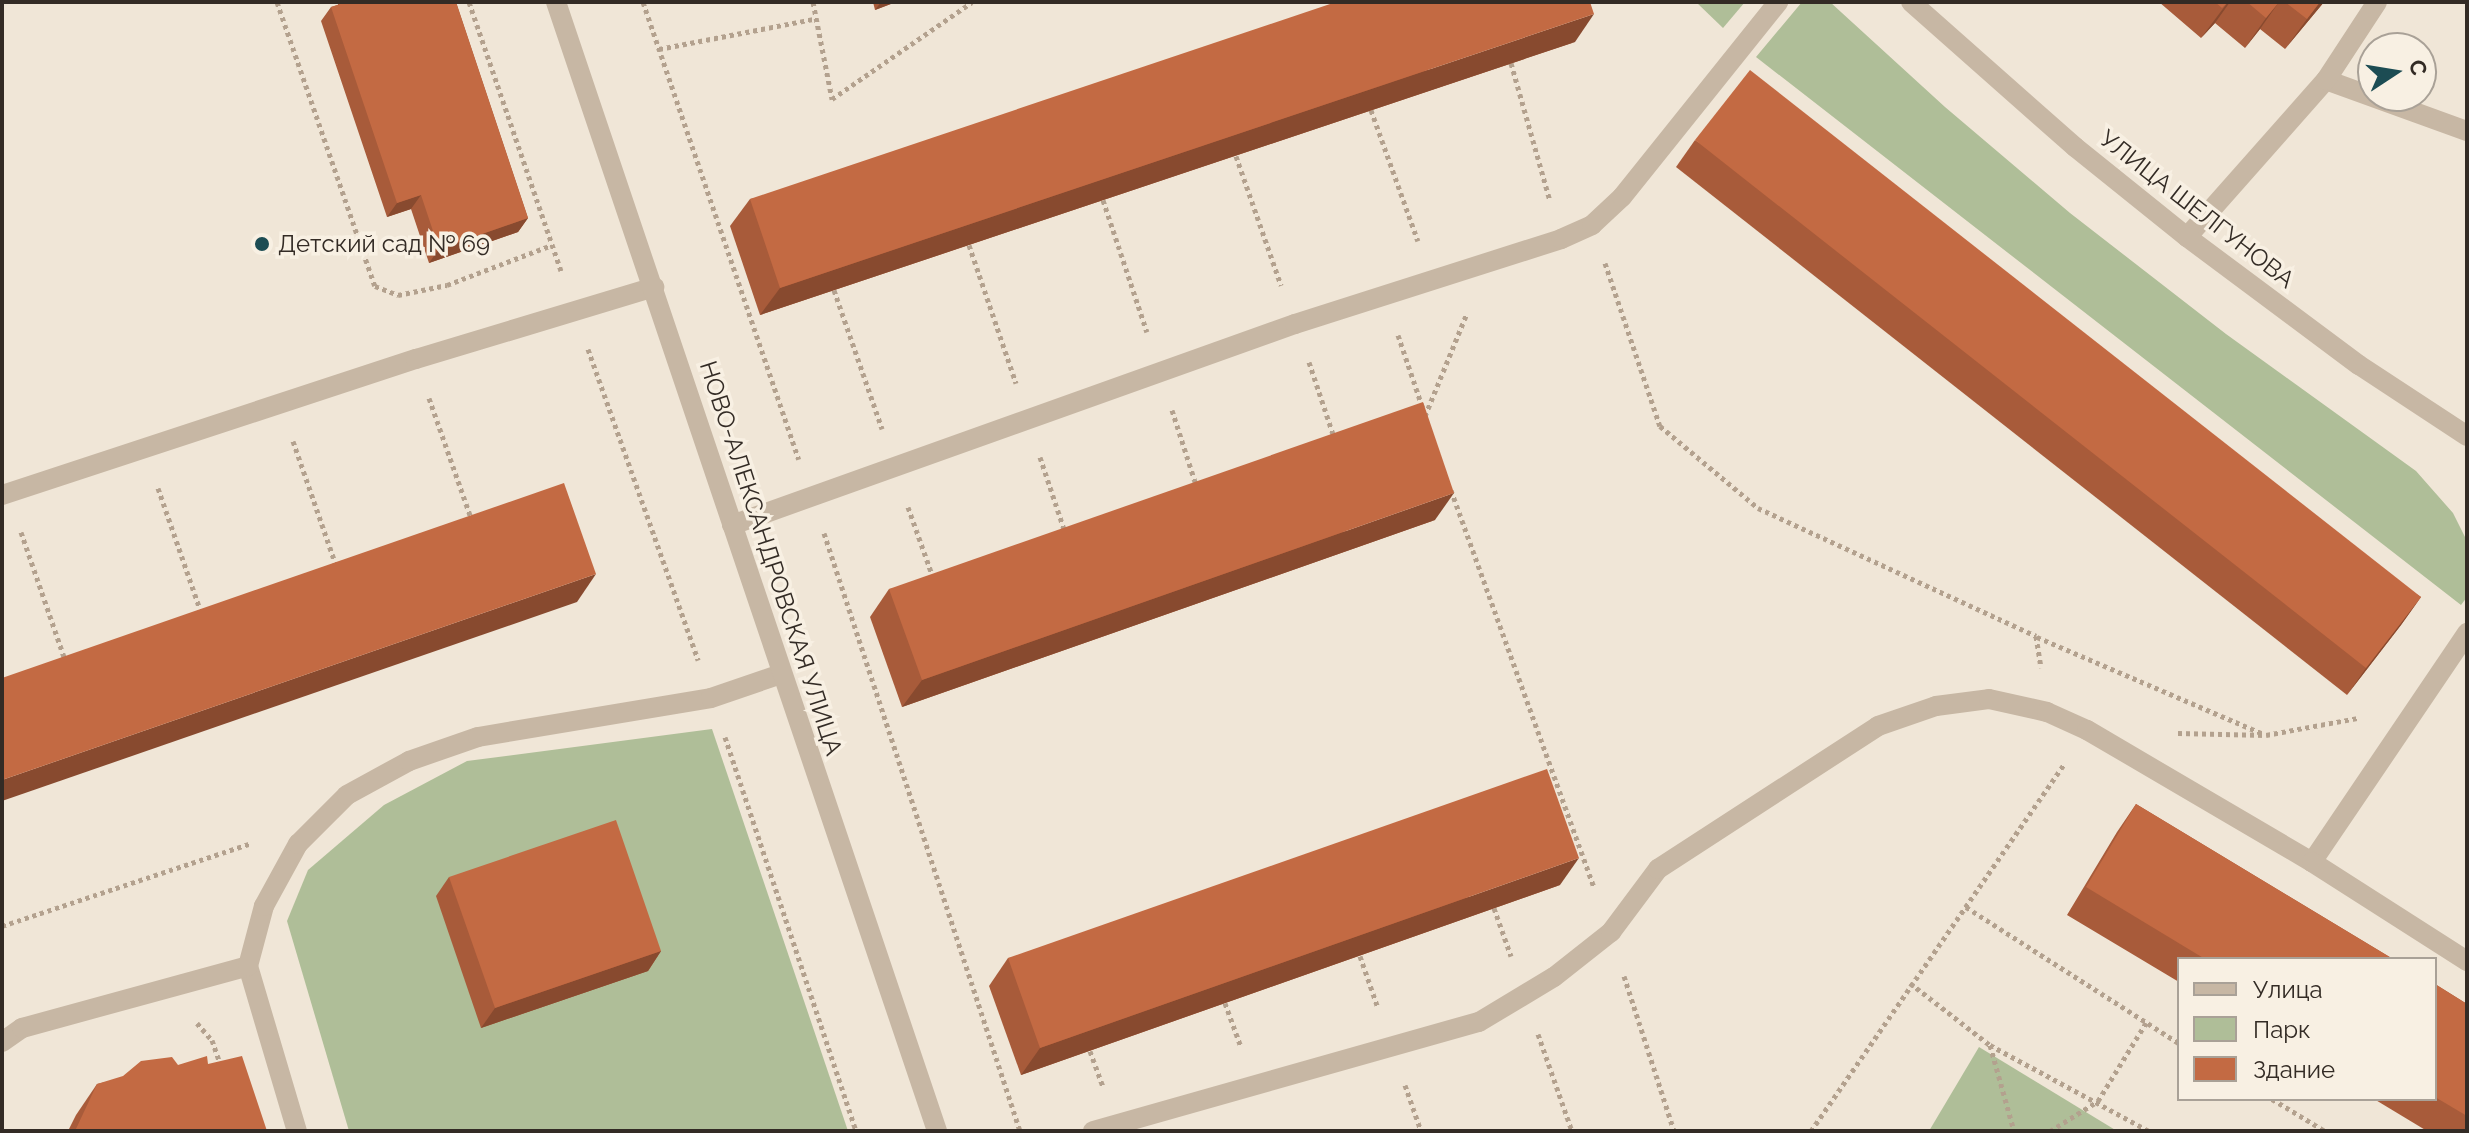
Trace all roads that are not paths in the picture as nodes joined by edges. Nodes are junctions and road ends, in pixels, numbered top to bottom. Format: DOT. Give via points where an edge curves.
graph roads {
  1 [pos="556,2"];
  2 [pos="1778,2"];
  3 [pos="1911,2"];
  4 [pos="2377,2"];
  5 [pos="2326,80"];
  6 [pos="2467,131"];
  7 [pos="2187,237"];
  8 [pos="654,287"];
  9 [pos="2467,436"];
  10 [pos="5,494"];
  11 [pos="732,525"];
  12 [pos="2467,633"];
  13 [pos="781,674"];
  14 [pos="2312,862"];
  15 [pos="2467,961"];
  16 [pos="248,966"];
  17 [pos="2,1042"];
  18 [pos="297,1131"];
  19 [pos="937,1131"];
  20 [pos="1093,1131"];
  1 -- 8 [label="street, НОВО-АЛЕКСАНДРОВСКАЯ УЛИЦА"];
  2 -- 11 [label="street" via="1622,197 1592,225 1160,371"];
  3 -- 7 [label="street, УЛИЦА ШЕЛГУНОВА" via="2075,147"];
  4 -- 5 [label="street"];
  5 -- 6 [label="street"];
  5 -- 7 [label="street"];
  7 -- 9 [label="street, УЛИЦА ШЕЛГУНОВА" via="2359,365"];
  8 -- 10 [label="street"];
  8 -- 11 [label="street, НОВО-АЛЕКСАНДРОВСКАЯ УЛИЦА"];
  11 -- 13 [label="street, НОВО-АЛЕКСАНДРОВСКАЯ УЛИЦА"];
  12 -- 14 [label="street"];
  13 -- 16 [label="street" via="711,698 478,737 409,761 347,795 298,844 264,906"];
  13 -- 19 [label="street, НОВО-АЛЕКСАНДРОВСКАЯ УЛИЦА"];
  14 -- 15 [label="street"];
  14 -- 20 [label="street" via="2087,730 2047,712 1989,699 1936,706 1878,726 1658,869 1611,932 1554,977 1479,1022"];
  16 -- 17 [label="street" via="22,1028"];
  16 -- 18 [label="street"];
}
